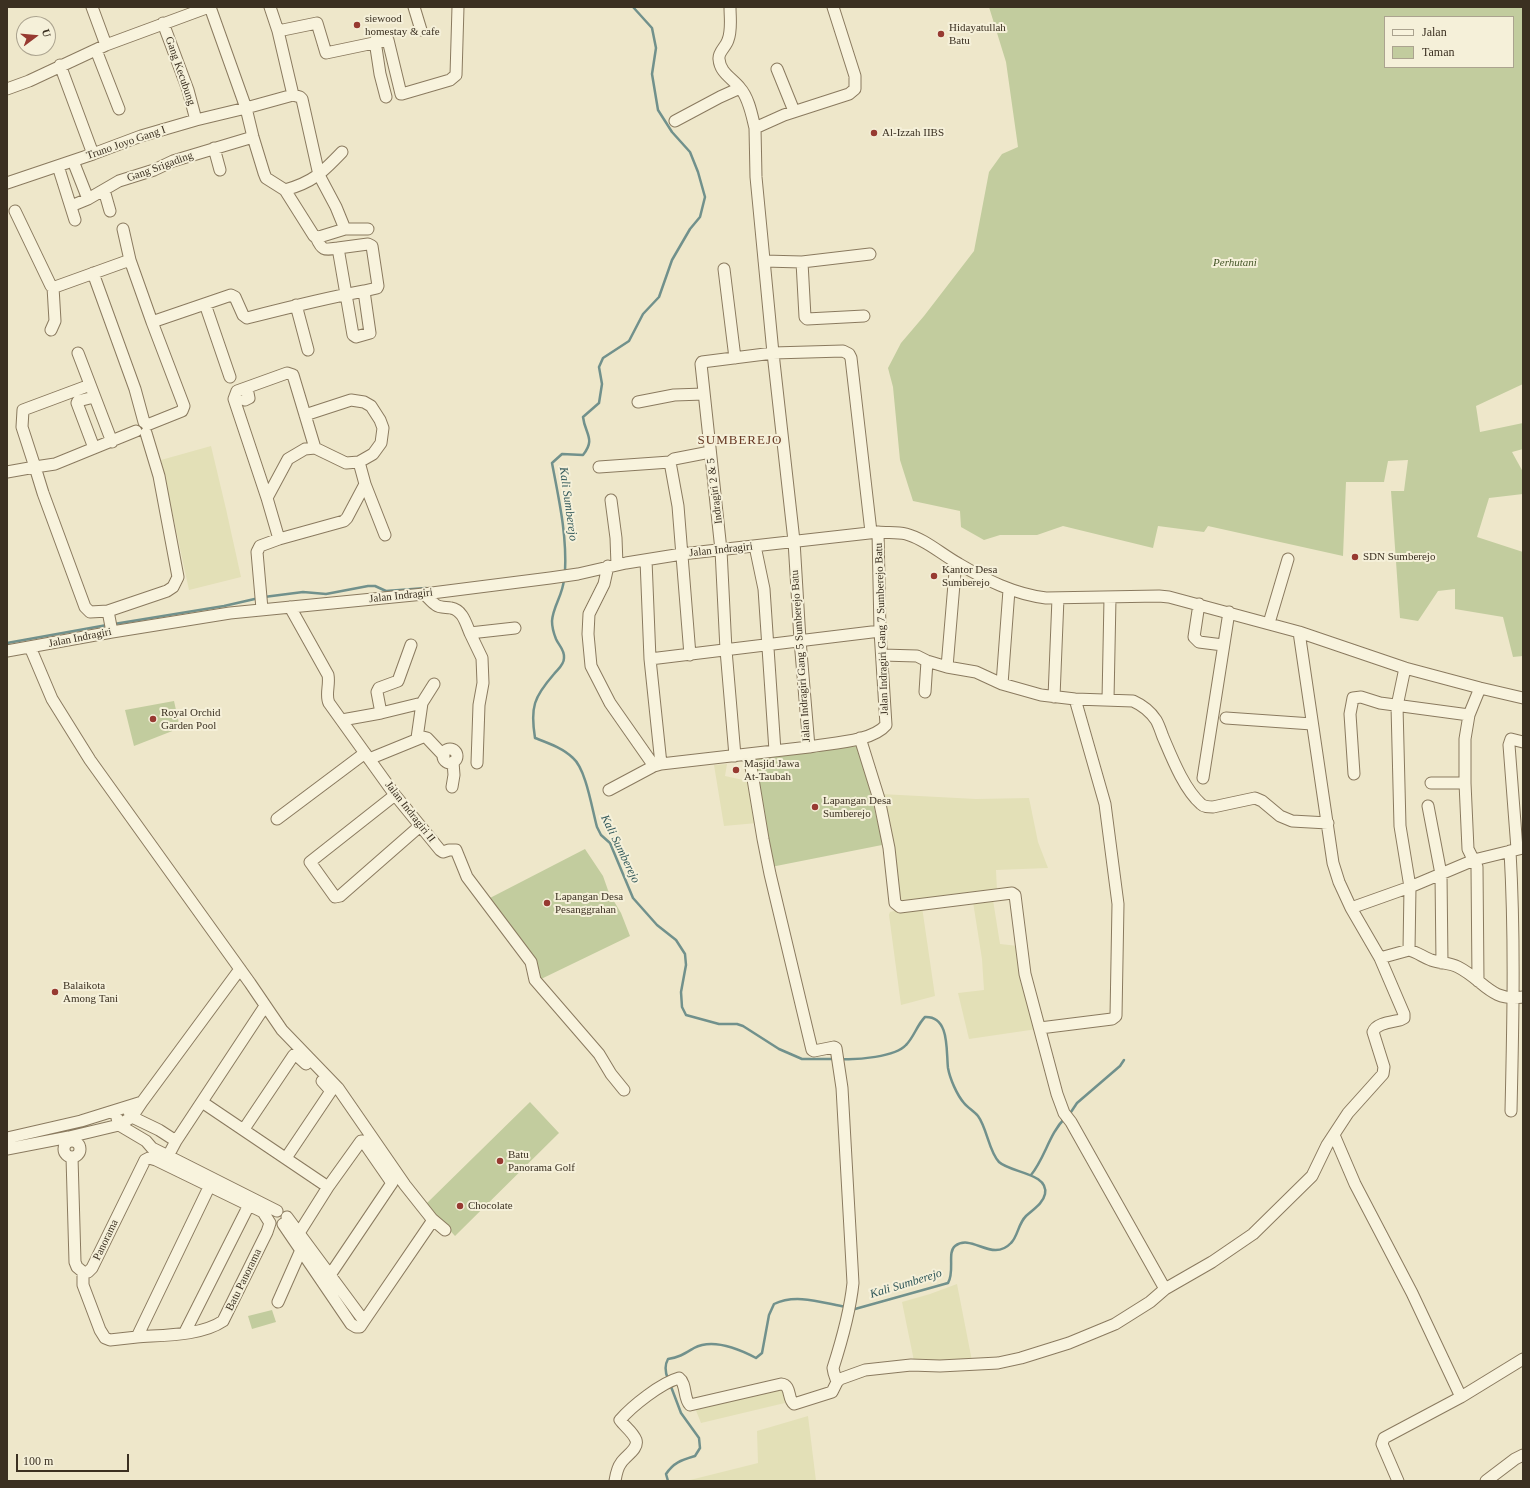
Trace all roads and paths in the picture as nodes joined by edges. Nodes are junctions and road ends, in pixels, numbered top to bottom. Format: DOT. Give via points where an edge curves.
graph roads {
  1 [pos="92,7"];
  2 [pos="209,7"];
  3 [pos="270,7"];
  4 [pos="414,7"];
  5 [pos="458,7"];
  6 [pos="730,7"];
  7 [pos="833,7"];
  8 [pos="178,12"];
  9 [pos="163,23"];
  10 [pos="421,30"];
  11 [pos="278,32"];
  12 [pos="375,41"];
  13 [pos="101,47"];
  14 [pos="60,65"];
  15 [pos="777,69"];
  16 [pos="740,88"];
  17 [pos="7,89"];
  18 [pos="293,95"];
  19 [pos="386,98"];
  20 [pos="246,108"];
  21 [pos="119,109"];
  22 [pos="794,111"];
  23 [pos="196,120"];
  24 [pos="675,121"];
  25 [pos="755,128"];
  26 [pos="253,137"];
  27 [pos="214,148"];
  28 [pos="342,152"];
  29 [pos="93,154"];
  30 [pos="73,161"];
  31 [pos="58,166"];
  32 [pos="220,170"];
  33 [pos="319,175"];
  34 [pos="7,183"];
  35 [pos="104,190"];
  36 [pos="285,190"];
  37 [pos="88,199"];
  38 [pos="71,206"];
  39 [pos="15,211"];
  40 [pos="110,211"];
  41 [pos="75,220"];
  42 [pos="123,229"];
  43 [pos="345,229"];
  44 [pos="368,229"];
  45 [pos="316,237"];
  46 [pos="338,248"];
  47 [pos="870,254"];
  48 [pos="130,260"];
  49 [pos="764,261"];
  50 [pos="802,262"];
  51 [pos="724,269"];
  52 [pos="93,273"];
  53 [pos="53,287"];
  54 [pos="364,292"];
  55 [pos="346,294"];
  56 [pos="205,304"];
  57 [pos="296,305"];
  58 [pos="864,316"];
  59 [pos="152,322"];
  60 [pos="52,330"];
  61 [pos="308,350"];
  62 [pos="78,353"];
  63 [pos="773,353"];
  64 [pos="735,358"];
  65 [pos="230,376"];
  66 [pos="90,385"];
  67 [pos="247,388"];
  68 [pos="704,394"];
  69 [pos="94,397"];
  70 [pos="245,400"];
  71 [pos="638,402"];
  72 [pos="305,414"];
  73 [pos="143,428"];
  74 [pos="112,442"];
  75 [pos="94,448"];
  76 [pos="315,448"];
  77 [pos="710,452"];
  78 [pos="359,462"];
  79 [pos="670,462"];
  80 [pos="35,467"];
  81 [pos="599,467"];
  82 [pos="7,472"];
  83 [pos="365,484"];
  84 [pos="267,498"];
  85 [pos="611,500"];
  86 [pos="874,532"];
  87 [pos="385,535"];
  88 [pos="279,539"];
  89 [pos="794,541"];
  90 [pos="755,546"];
  91 [pos="721,550"];
  92 [pos="682,554"];
  93 [pos="1288,559"];
  94 [pos="646,560"];
  95 [pos="613,566"];
  96 [pos="955,572"];
  97 [pos="1009,590"];
  98 [pos="424,594"];
  99 [pos="1058,598"];
  100 [pos="1110,598"];
  101 [pos="262,602"];
  102 [pos="1199,604"];
  103 [pos="290,607"];
  104 [pos="108,612"];
  105 [pos="1229,612"];
  106 [pos="1269,623"];
  107 [pos="515,628"];
  108 [pos="112,629"];
  109 [pos="880,631"];
  110 [pos="1299,632"];
  111 [pos="470,633"];
  112 [pos="800,640"];
  113 [pos="768,644"];
  114 [pos="411,645"];
  115 [pos="1223,645"];
  116 [pos="30,647"];
  117 [pos="726,650"];
  118 [pos="7,652"];
  119 [pos="690,655"];
  120 [pos="882,655"];
  121 [pos="650,659"];
  122 [pos="927,661"];
  123 [pos="947,667"];
  124 [pos="1405,668"];
  125 [pos="434,684"];
  126 [pos="1002,684"];
  127 [pos="1480,688"];
  128 [pos="925,692"];
  129 [pos="1054,697"];
  130 [pos="1523,698"];
  131 [pos="1075,699"];
  132 [pos="1108,700"];
  133 [pos="422,704"];
  134 [pos="1397,706"];
  135 [pos="381,713"];
  136 [pos="1469,715"];
  137 [pos="1226,718"];
  138 [pos="342,720"];
  139 [pos="1312,724"];
  140 [pos="417,738"];
  141 [pos="860,738"];
  142 [pos="1523,742"];
  143 [pos="809,747"];
  144 [pos="775,751"];
  145 [pos="749,754"];
  146 [pos="367,756"];
  147 [pos="736,756"];
  148 [pos="477,763"];
  149 [pos="658,765"];
  150 [pos="1354,774"];
  151 [pos="1203,778"];
  152 [pos="1431,783"];
  153 [pos="1465,783"];
  154 [pos="452,787"];
  155 [pos="609,790"];
  156 [pos="395,794"];
  157 [pos="1428,806"];
  158 [pos="277,819"];
  159 [pos="1328,823"];
  160 [pos="420,826"];
  161 [pos="1517,849"];
  162 [pos="1474,860"];
  163 [pos="1441,874"];
  164 [pos="1410,887"];
  165 [pos="1351,908"];
  166 [pos="1409,950"];
  167 [pos="1380,958"];
  168 [pos="1442,963"];
  169 [pos="240,969"];
  170 [pos="1478,981"];
  171 [pos="1519,998"];
  172 [pos="265,1006"];
  173 [pos="1040,1028"];
  174 [pos="624,1090"];
  175 [pos="142,1102"];
  176 [pos="202,1102"];
  177 [pos="126,1107"];
  178 [pos="116,1111"];
  179 [pos="1511,1111"];
  180 [pos="132,1117"];
  181 [pos="67,1125"];
  182 [pos="119,1125"];
  183 [pos="244,1129"];
  184 [pos="1334,1135"];
  185 [pos="179,1136"];
  186 [pos="7,1138"];
  187 [pos="67,1140"];
  188 [pos="152,1148"];
  189 [pos="7,1149"];
  190 [pos="168,1156"];
  191 [pos="286,1158"];
  192 [pos="145,1160"];
  193 [pos="211,1182"];
  194 [pos="328,1187"];
  195 [pos="250,1202"];
  196 [pos="433,1220"];
  197 [pos="279,1222"];
  198 [pos="445,1230"];
  199 [pos="299,1233"];
  200 [pos="301,1250"];
  201 [pos="83,1272"];
  202 [pos="327,1279"];
  203 [pos="1165,1289"];
  204 [pos="278,1302"];
  205 [pos="185,1332"];
  206 [pos="137,1337"];
  207 [pos="1523,1360"];
  208 [pos="837,1382"];
  209 [pos="1461,1397"];
  210 [pos="1523,1455"];
  211 [pos="615,1481"];
  212 [pos="1398,1481"];
  213 [pos="1486,1481"];
  1 -- 13 [label="street"];
  2 -- 8 [label="street"];
  2 -- 20 [label="street"];
  3 -- 11 [label="street"];
  4 -- 10 [label="street"];
  5 -- 12 [label="street" via="456,75 450,80 402,94 388,40"];
  6 -- 16 [label="street" via="731,29 719,58 722,70"];
  7 -- 22 [label="street" via="855,76 855,89 849,94"];
  8 -- 9 [label="street"];
  9 -- 13 [label="street"];
  9 -- 23 [label="street, Gang Kecubung" via="188,90"];
  11 -- 12 [label="street" via="316,23 326,53"];
  11 -- 18 [label="street"];
  12 -- 19 [label="street"];
  13 -- 14 [label="street"];
  13 -- 21 [label="street"];
  14 -- 17 [label="street"];
  14 -- 29 [label="street"];
  15 -- 22 [label="street"];
  16 -- 24 [label="street"];
  16 -- 25 [label="street, Jalan Indragiri Gang 5 Sumberejo Batu"];
  18 -- 20 [label="street, Truno Joyo Gang I"];
  18 -- 33 [label="street" via="300,97 305,105"];
  20 -- 23 [label="street, Truno Joyo Gang I"];
  20 -- 26 [label="street"];
  22 -- 25 [label="street"];
  23 -- 29 [label="street, Truno Joyo Gang I" via="141,136"];
  25 -- 49 [label="street, Jalan Indragiri Gang 5 Sumberejo Batu" via="756,177"];
  26 -- 27 [label="street, Gang Srigading"];
  26 -- 36 [label="street" via="266,178"];
  27 -- 32 [label="street"];
  27 -- 35 [label="street, Gang Srigading" via="119,181"];
  28 -- 33 [label="street"];
  29 -- 30 [label="street, Truno Joyo Gang I"];
  30 -- 31 [label="street, Truno Joyo Gang I"];
  30 -- 37 [label="street"];
  31 -- 34 [label="street, Truno Joyo Gang I"];
  31 -- 38 [label="street"];
  33 -- 36 [label="street" via="300,186"];
  33 -- 43 [label="street"];
  35 -- 37 [label="street, Gang Srigading"];
  35 -- 40 [label="street"];
  36 -- 45 [label="street"];
  37 -- 38 [label="street, Gang Srigading"];
  38 -- 41 [label="street"];
  39 -- 53 [label="street"];
  42 -- 48 [label="street"];
  43 -- 44 [label="street"];
  43 -- 45 [label="street"];
  45 -- 46 [label="street" via="324,249"];
  46 -- 54 [label="street" via="372,245 378,287"];
  46 -- 55 [label="street"];
  47 -- 50 [label="street"];
  48 -- 52 [label="street"];
  48 -- 59 [label="street"];
  49 -- 50 [label="street"];
  49 -- 63 [label="street, Jalan Indragiri Gang 5 Sumberejo Batu"];
  50 -- 58 [label="street" via="807,319"];
  51 -- 64 [label="street"];
  52 -- 53 [label="street"];
  52 -- 73 [label="street" via="135,389"];
  53 -- 60 [label="street" via="55,321"];
  54 -- 55 [label="street"];
  54 -- 55 [label="street" via="370,333 356,337 353,335"];
  55 -- 57 [label="street"];
  56 -- 57 [label="street" via="233,295 247,318"];
  56 -- 59 [label="street"];
  56 -- 65 [label="street"];
  57 -- 61 [label="street"];
  59 -- 73 [label="street" via="184,406 182,411"];
  62 -- 66 [label="street"];
  63 -- 64 [label="street, Indragiri 2 & 5"];
  63 -- 86 [label="street, Jalan Indragiri Gang 7 Sumberejo Batu" via="843,351 849,354"];
  63 -- 89 [label="street, Jalan Indragiri Gang 5 Sumberejo Batu"];
  64 -- 68 [label="street, Indragiri 2 & 5" via="702,362"];
  66 -- 69 [label="street"];
  66 -- 80 [label="street" via="23,410 22,426"];
  67 -- 70 [label="street" via="249,398"];
  67 -- 72 [label="street" via="291,373"];
  67 -- 84 [label="street" via="237,391 234,399"];
  68 -- 71 [label="street" via="674,395"];
  68 -- 77 [label="street, Indragiri 2 & 5"];
  69 -- 74 [label="street"];
  69 -- 75 [label="street" via="77,403"];
  72 -- 76 [label="street"];
  72 -- 78 [label="street" via="352,400 371,406 380,420 383,437 374,454"];
  73 -- 74 [label="street"];
  73 -- 104 [label="street" via="159,476 178,573 177,581 167,591"];
  74 -- 75 [label="street"];
  75 -- 80 [label="street" via="55,464"];
  76 -- 78 [label="street" via="343,462"];
  76 -- 84 [label="street" via="305,449 288,460"];
  77 -- 79 [label="street"];
  77 -- 91 [label="street, Indragiri 2 & 5"];
  78 -- 83 [label="street"];
  79 -- 81 [label="street"];
  79 -- 92 [label="street" via="678,506"];
  80 -- 82 [label="street"];
  80 -- 104 [label="street" via="85,607 90,612"];
  83 -- 87 [label="street"];
  83 -- 88 [label="street" via="344,520"];
  84 -- 88 [label="street"];
  85 -- 95 [label="street" via="616,538"];
  86 -- 89 [label="street, Jalan Indragiri"];
  86 -- 97 [label="street, Jalan Indragiri" via="904,534 916,538 958,564"];
  86 -- 109 [label="street, Jalan Indragiri Gang 7 Sumberejo Batu"];
  88 -- 101 [label="street" via="260,546 257,552"];
  89 -- 90 [label="street, Jalan Indragiri"];
  89 -- 112 [label="street, Jalan Indragiri Gang 5 Sumberejo Batu"];
  90 -- 91 [label="street, Jalan Indragiri"];
  90 -- 113 [label="street" via="764,589"];
  91 -- 92 [label="street, Jalan Indragiri"];
  91 -- 117 [label="street, Indragiri 2 & 5"];
  92 -- 94 [label="street, Jalan Indragiri"];
  92 -- 119 [label="street"];
  93 -- 106 [label="street"];
  94 -- 95 [label="street, Jalan Indragiri"];
  94 -- 121 [label="street"];
  95 -- 98 [label="street, Jalan Indragiri" via="578,574"];
  95 -- 149 [label="street" via="590,614 588,634 591,666 610,702"];
  96 -- 123 [label="street"];
  97 -- 99 [label="street, Jalan Indragiri" via="1036,597"];
  97 -- 126 [label="street"];
  98 -- 103 [label="street, Jalan Indragiri"];
  98 -- 111 [label="street" via="435,605 456,609 463,617"];
  99 -- 100 [label="street, Jalan Indragiri"];
  99 -- 129 [label="street"];
  100 -- 102 [label="street, Jalan Indragiri" via="1159,596"];
  100 -- 132 [label="street"];
  101 -- 103 [label="street, Jalan Indragiri"];
  101 -- 108 [label="street, Jalan Indragiri"];
  102 -- 105 [label="street, Jalan Indragiri"];
  102 -- 115 [label="street" via="1194,637 1199,642"];
  103 -- 138 [label="street, Jalan Indragiri II" via="326,671 328,701"];
  104 -- 108 [label="street"];
  105 -- 106 [label="street, Jalan Indragiri"];
  105 -- 115 [label="street"];
  106 -- 110 [label="street, Jalan Indragiri"];
  107 -- 111 [label="street"];
  108 -- 116 [label="street, Jalan Indragiri"];
  109 -- 112 [label="street"];
  109 -- 120 [label="street, Jalan Indragiri Gang 7 Sumberejo Batu"];
  110 -- 124 [label="street, Jalan Indragiri"];
  110 -- 139 [label="street"];
  111 -- 148 [label="street" via="481,654 482,664"];
  112 -- 113 [label="street"];
  112 -- 143 [label="street, Jalan Indragiri Gang 5 Sumberejo Batu"];
  113 -- 117 [label="street"];
  113 -- 144 [label="street"];
  114 -- 135 [label="street" via="398,681 377,689"];
  115 -- 151 [label="street"];
  116 -- 118 [label="street, Jalan Indragiri"];
  116 -- 169 [label="street" via="52,699 90,760"];
  117 -- 119 [label="street"];
  117 -- 147 [label="street, Indragiri 2 & 5"];
  119 -- 121 [label="street"];
  120 -- 122 [label="street" via="917,656"];
  120 -- 141 [label="street, Jalan Indragiri Gang 7 Sumberejo Batu" via="886,726"];
  121 -- 149 [label="street"];
  122 -- 123 [label="street"];
  122 -- 128 [label="street"];
  123 -- 126 [label="street" via="976,672"];
  124 -- 127 [label="street, Jalan Indragiri"];
  124 -- 134 [label="street"];
  125 -- 133 [label="street"];
  126 -- 129 [label="street"];
  127 -- 130 [label="street, Jalan Indragiri"];
  127 -- 136 [label="street"];
  129 -- 131 [label="street"];
  131 -- 132 [label="street"];
  131 -- 173 [label="street" via="1106,809 1118,904 1116,1016 1112,1019"];
  132 -- 159 [label="street" via="1133,701 1150,712 1157,721 1179,772 1201,805 1212,807 1255,798 1292,822"];
  133 -- 135 [label="street"];
  133 -- 140 [label="street"];
  134 -- 136 [label="street"];
  134 -- 150 [label="street" via="1380,704 1361,697 1353,698 1350,714"];
  134 -- 164 [label="street" via="1400,826"];
  135 -- 138 [label="street"];
  136 -- 153 [label="street" via="1465,739"];
  137 -- 139 [label="street"];
  138 -- 146 [label="street, Jalan Indragiri II"];
  139 -- 159 [label="street"];
  140 -- 146 [label="street"];
  140 -- 154 [label="street" via="427,738 448,759 454,775"];
  141 -- 143 [label="street"];
  141 -- 173 [label="street" via="879,799 890,848 895,903 900,907 1014,893 1025,974"];
  142 -- 161 [label="street" via="1511,739 1509,745"];
  143 -- 144 [label="street, Jalan Indragiri Gang 5 Sumberejo Batu"];
  144 -- 145 [label="street, Jalan Indragiri Gang 5 Sumberejo Batu"];
  145 -- 147 [label="street, Jalan Indragiri Gang 5 Sumberejo Batu"];
  145 -- 208 [label="street" via="770,874 812,1050 836,1048 840,1071 853,1275 852,1298 833,1368"];
  146 -- 156 [label="street, Jalan Indragiri II"];
  146 -- 158 [label="street"];
  147 -- 149 [label="street, Jalan Indragiri Gang 5 Sumberejo Batu"];
  149 -- 155 [label="street"];
  152 -- 153 [label="street"];
  153 -- 162 [label="street" via="1468,849"];
  156 -- 160 [label="street, Jalan Indragiri II"];
  156 -- 160 [label="street" via="310,862 335,897 340,896"];
  157 -- 163 [label="street"];
  159 -- 165 [label="street" via="1333,863"];
  160 -- 174 [label="street, Jalan Indragiri II" via="441,851 456,850 467,877 531,962 535,980 599,1054"];
  161 -- 162 [label="street"];
  161 -- 171 [label="street" via="1513,901"];
  162 -- 163 [label="street"];
  162 -- 170 [label="street" via="1478,867"];
  163 -- 164 [label="street"];
  163 -- 168 [label="street"];
  164 -- 165 [label="street"];
  164 -- 166 [label="street"];
  165 -- 167 [label="street"];
  166 -- 167 [label="street"];
  166 -- 168 [label="street"];
  167 -- 184 [label="street" via="1404,1018 1377,1026 1374,1030 1384,1074 1348,1113"];
  168 -- 170 [label="street" via="1458,966"];
  169 -- 172 [label="street"];
  169 -- 175 [label="street"];
  170 -- 171 [label="street" via="1500,996"];
  171 -- 179 [label="street"];
  172 -- 176 [label="street"];
  172 -- 196 [label="street" via="282,1030 338,1088 405,1185"];
  173 -- 203 [label="street" via="1057,1094 1067,1116"];
  175 -- 177 [label="street"];
  175 -- 180 [label="street"];
  176 -- 183 [label="street"];
  176 -- 185 [label="street"];
  177 -- 178 [label="street"];
  177 -- 180 [label="street"];
  178 -- 181 [label="street"];
  178 -- 182 [label="street"];
  180 -- 182 [label="street"];
  180 -- 185 [label="street"];
  181 -- 186 [label="street"];
  181 -- 187 [label="street"];
  182 -- 187 [label="street"];
  182 -- 188 [label="street" via="146,1141"];
  183 -- 191 [label="street"];
  183 -- 191 [label="street" via="293,1056 298,1056 331,1090"];
  184 -- 203 [label="street" via="1312,1176 1253,1234 1212,1262"];
  184 -- 209 [label="street" via="1355,1184 1412,1293"];
  185 -- 190 [label="street"];
  187 -- 189 [label="street"];
  187 -- 201 [label="street, Panorama" via="64,1149 67,1155 72,1156 75,1262"];
  188 -- 190 [label="street"];
  188 -- 192 [label="street, Panorama"];
  190 -- 193 [label="street"];
  191 -- 194 [label="street"];
  192 -- 193 [label="street" via="156,1160"];
  192 -- 201 [label="street, Panorama" via="92,1268 88,1272"];
  193 -- 195 [label="street"];
  193 -- 206 [label="street"];
  194 -- 199 [label="street"];
  194 -- 202 [label="street" via="362,1140 392,1182"];
  195 -- 197 [label="street"];
  195 -- 197 [label="street, Batu Panorama" via="277,1211 273,1218"];
  195 -- 205 [label="street"];
  196 -- 198 [label="street"];
  196 -- 202 [label="street" via="358,1327 351,1324"];
  197 -- 199 [label="street"];
  197 -- 200 [label="street"];
  197 -- 205 [label="street, Batu Panorama" via="267,1232 225,1319 216,1326"];
  199 -- 202 [label="street"];
  200 -- 202 [label="street"];
  200 -- 204 [label="street"];
  201 -- 206 [label="street, Batu Panorama" via="83,1285 105,1338 110,1340"];
  203 -- 208 [label="street" via="1150,1302 1115,1324 1070,1343 1020,1358 998,1363 911,1365 871,1369"];
  205 -- 206 [label="street, Batu Panorama"];
  207 -- 209 [label="street"];
  208 -- 211 [label="street" via="832,1392 794,1404 788,1387 781,1384 692,1406 688,1404 681,1379 674,1379 661,1386 620,1420 634,1436 636,1443 635,1448 622,1461"];
  209 -- 212 [label="street" via="1384,1438 1382,1444"];
  210 -- 213 [label="street"];
}
